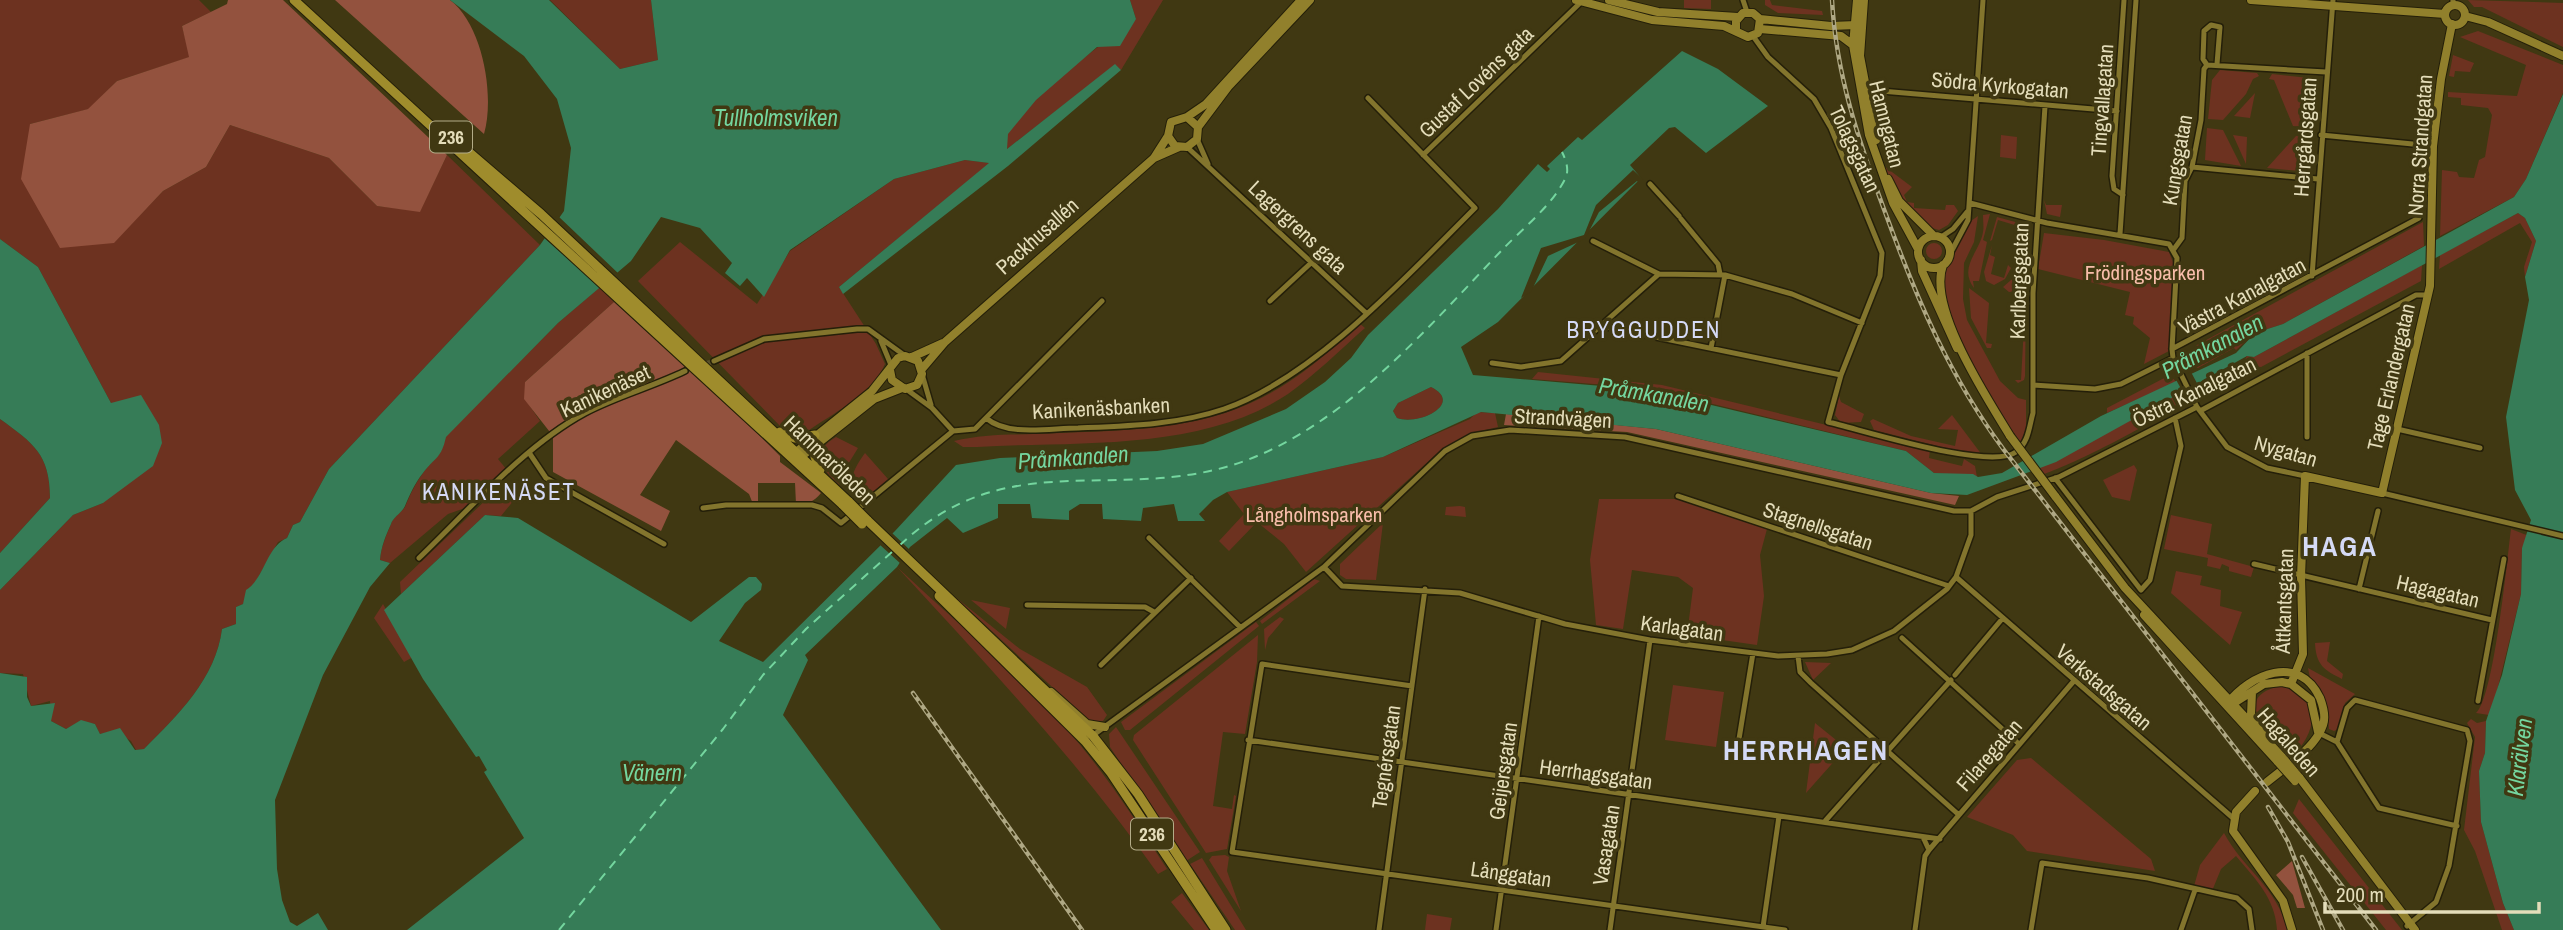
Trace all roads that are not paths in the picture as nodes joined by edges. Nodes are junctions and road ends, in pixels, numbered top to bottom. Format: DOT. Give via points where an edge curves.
graph roads {
  1 [pos="294,0"];
  2 [pos="1301,0"];
  3 [pos="1310,0"];
  4 [pos="1609,0"];
  5 [pos="1744,0"];
  6 [pos="1857,0"];
  7 [pos="1864,0"];
  8 [pos="1983,0"];
  9 [pos="2124,0"];
  10 [pos="2136,0"];
  11 [pos="2251,0"];
  12 [pos="1578,1"];
  13 [pos="2453,2"];
  14 [pos="2332,3"];
  15 [pos="1747,12"];
  16 [pos="2445,14"];
  17 [pos="2465,16"];
  18 [pos="1738,17"];
  19 [pos="1760,19"];
  20 [pos="2452,24"];
  21 [pos="1858,25"];
  22 [pos="1736,29"];
  23 [pos="1760,30"];
  24 [pos="1753,36"];
  25 [pos="1853,45"];
  26 [pos="2563,56"];
  27 [pos="2217,64"];
  28 [pos="2207,65"];
  29 [pos="2326,72"];
  30 [pos="1881,91"];
  31 [pos="1368,98"];
  32 [pos="1977,100"];
  33 [pos="2045,106"];
  34 [pos="2117,111"];
  35 [pos="1187,117"];
  36 [pos="1198,127"];
  37 [pos="2321,135"];
  38 [pos="1168,136"];
  39 [pos="1197,139"];
  40 [pos="2433,146"];
  41 [pos="1183,147"];
  42 [pos="1423,155"];
  43 [pos="1154,158"];
  44 [pos="1208,164"];
  45 [pos="2191,170"];
  46 [pos="2433,172"];
  47 [pos="2318,179"];
  48 [pos="1650,184"];
  49 [pos="2123,195"];
  50 [pos="1969,206"];
  51 [pos="2037,221"];
  52 [pos="2120,234"];
  53 [pos="1938,237"];
  54 [pos="1593,241"];
  55 [pos="1918,248"];
  56 [pos="2174,248"];
  57 [pos="1950,254"];
  58 [pos="1921,261"];
  59 [pos="1312,262"];
  60 [pos="1943,265"];
  61 [pos="2431,268"];
  62 [pos="1659,274"];
  63 [pos="1722,274"];
  64 [pos="2312,275"];
  65 [pos="2428,295"];
  66 [pos="627,299"];
  67 [pos="1102,301"];
  68 [pos="1270,301"];
  69 [pos="1366,313"];
  70 [pos="1862,323"];
  71 [pos="1602,326"];
  72 [pos="881,341"];
  73 [pos="945,342"];
  74 [pos="1711,348"];
  75 [pos="2172,349"];
  76 [pos="2307,353"];
  77 [pos="908,356"];
  78 [pos="2174,358"];
  79 [pos="714,361"];
  80 [pos="1492,363"];
  81 [pos="1967,364"];
  82 [pos="890,367"];
  83 [pos="685,371"];
  84 [pos="922,372"];
  85 [pos="1841,375"];
  86 [pos="2033,385"];
  87 [pos="903,388"];
  88 [pos="932,408"];
  89 [pos="2198,409"];
  90 [pos="986,418"];
  91 [pos="2175,418"];
  92 [pos="773,429"];
  93 [pos="2397,429"];
  94 [pos="953,431"];
  95 [pos="2307,437"];
  96 [pos="816,440"];
  97 [pos="2480,448"];
  98 [pos="2016,452"];
  99 [pos="530,454"];
  100 [pos="796,456"];
  101 [pos="2305,476"];
  102 [pos="2055,478"];
  103 [pos="826,480"];
  104 [pos="2382,493"];
  105 [pos="1678,496"];
  106 [pos="846,504"];
  107 [pos="704,508"];
  108 [pos="1970,511"];
  109 [pos="2378,512"];
  110 [pos="2563,536"];
  111 [pos="1149,538"];
  112 [pos="664,544"];
  113 [pos="419,558"];
  114 [pos="2504,559"];
  115 [pos="907,562"];
  116 [pos="2255,564"];
  117 [pos="1324,567"];
  118 [pos="1956,577"];
  119 [pos="2301,577"];
  120 [pos="1192,578"];
  121 [pos="1950,586"];
  122 [pos="2125,588"];
  123 [pos="1425,589"];
  124 [pos="2359,589"];
  125 [pos="1027,605"];
  126 [pos="1154,612"];
  127 [pos="1539,616"];
  128 [pos="2001,619"];
  129 [pos="2492,620"];
  130 [pos="1240,628"];
  131 [pos="1902,638"];
  132 [pos="1650,640"];
  133 [pos="1753,653"];
  134 [pos="1798,656"];
  135 [pos="1101,665"];
  136 [pos="2295,674"];
  137 [pos="1953,678"];
  138 [pos="2073,682"];
  139 [pos="2291,684"];
  140 [pos="1412,686"];
  141 [pos="2222,690"];
  142 [pos="2239,690"];
  143 [pos="1049,691"];
  144 [pos="2252,692"];
  145 [pos="2478,701"];
  146 [pos="2230,704"];
  147 [pos="1105,727"];
  148 [pos="2318,733"];
  149 [pos="1089,738"];
  150 [pos="1739,739"];
  151 [pos="1248,740"];
  152 [pos="2337,742"];
  153 [pos="2019,744"];
  154 [pos="1885,752"];
  155 [pos="1402,762"];
  156 [pos="2284,763"];
  157 [pos="1518,779"];
  158 [pos="2267,782"];
  159 [pos="2255,792"];
  160 [pos="1629,796"];
  161 [pos="1959,815"];
  162 [pos="1779,816"];
  163 [pos="2233,818"];
  164 [pos="1826,820"];
  165 [pos="2457,826"];
  166 [pos="1923,837"];
  167 [pos="1940,839"];
  168 [pos="1929,850"];
  169 [pos="1386,873"];
  170 [pos="1502,889"];
  171 [pos="2195,890"];
  172 [pos="1613,906"];
  173 [pos="2410,927"];
  174 [pos="1763,928"];
  175 [pos="1216,930"];
  176 [pos="1226,930"];
  177 [pos="1379,930"];
  178 [pos="1496,930"];
  179 [pos="1610,930"];
  180 [pos="1785,930"];
  181 [pos="1915,930"];
  182 [pos="2031,930"];
  183 [pos="2181,930"];
  184 [pos="2252,930"];
  185 [pos="2292,930"];
  1 -- 66 [label="main road, Hammaröleden / 236"];
  2 -- 35 [label="street" via="1206,104"];
  3 -- 36 [label="street"];
  4 -- 18 [label="street" via="1658,12"];
  5 -- 15 [label="street"];
  6 -- 21 [label="street, Hamngatan"];
  7 -- 21 [label="street, Hamngatan"];
  8 -- 32 [label="street"];
  9 -- 34 [label="street, Tingvallagatan"];
  10 -- 49 [label="street, Tingvallagatan"];
  11 -- 14 [label="street"];
  12 -- 22 [label="street" via="1652,20"];
  12 -- 42 [label="street, Gustaf Lovéns gata"];
  13 -- 16 [label="street"];
  13 -- 17 [label="street" via="2463,8"];
  14 -- 16 [label="street"];
  14 -- 29 [label="street, Herrgårdsgatan"];
  15 -- 18 [label="street"];
  15 -- 19 [label="street"];
  16 -- 20 [label="street"];
  17 -- 20 [label="street" via="2460,24"];
  17 -- 26 [label="street"];
  18 -- 22 [label="street"];
  19 -- 21 [label="street"];
  19 -- 23 [label="street"];
  20 -- 40 [label="street, Norra Strandgatan"];
  21 -- 25 [label="street, Hamngatan"];
  21 -- 53 [label="street, Hamngatan" via="1863,75 1885,172 1899,201"];
  22 -- 24 [label="street"];
  23 -- 24 [label="street"];
  23 -- 25 [label="street" via="1841,36"];
  24 -- 70 [label="street, Tolagsgatan" via="1768,57 1814,99 1831,128 1882,253 1882,267"];
  25 -- 55 [label="street, Hamngatan" via="1873,149 1893,203"];
  27 -- 28 [label="street"];
  27 -- 28 [label="street, Kungsgatan" via="2220,27 2211,25 2204,31"];
  27 -- 29 [label="street"];
  28 -- 45 [label="street, Kungsgatan"];
  29 -- 37 [label="street, Herrgårdsgatan"];
  30 -- 32 [label="street, Södra Kyrkogatan"];
  31 -- 42 [label="street"];
  32 -- 33 [label="street, Södra Kyrkogatan"];
  32 -- 50 [label="street"];
  33 -- 34 [label="street, Södra Kyrkogatan"];
  33 -- 51 [label="street, Karlbergsgatan"];
  34 -- 49 [label="street, Tingvallagatan" via="2112,184"];
  35 -- 36 [label="street"];
  35 -- 38 [label="street" via="1171,122"];
  36 -- 39 [label="street"];
  37 -- 40 [label="street"];
  37 -- 47 [label="street, Herrgårdsgatan"];
  38 -- 41 [label="street"];
  38 -- 43 [label="street, Packhusallén"];
  39 -- 41 [label="street"];
  39 -- 44 [label="street, Lagergrens gata"];
  40 -- 46 [label="street, Norra Strandgatan"];
  41 -- 43 [label="street, Packhusallén"];
  41 -- 44 [label="street, Lagergrens gata"];
  42 -- 69 [label="street, Kanikenäsbanken" via="1475,208"];
  43 -- 73 [label="street, Packhusallén"];
  44 -- 59 [label="street, Lagergrens gata"];
  45 -- 47 [label="street"];
  45 -- 56 [label="street, Kungsgatan" via="2185,181 2182,238"];
  46 -- 61 [label="street, Norra Strandgatan"];
  46 -- 64 [label="street, Västra Kanalgatan" via="2424,180 2419,218"];
  47 -- 64 [label="street, Herrgårdsgatan"];
  48 -- 63 [label="street"];
  49 -- 52 [label="street, Tingvallagatan"];
  50 -- 51 [label="street"];
  50 -- 53 [label="street" via="1953,229"];
  50 -- 57 [label="street" via="1963,231"];
  51 -- 52 [label="street"];
  51 -- 86 [label="street, Karlbergsgatan"];
  52 -- 56 [label="street" via="2161,240"];
  53 -- 55 [label="street" via="1926,238"];
  53 -- 57 [label="street" via="1948,244"];
  54 -- 62 [label="street"];
  55 -- 58 [label="street"];
  56 -- 75 [label="street, Kungsgatan"];
  57 -- 60 [label="street"];
  58 -- 60 [label="street" via="1933,268"];
  58 -- 81 [label="street" via="1950,337"];
  59 -- 68 [label="street"];
  59 -- 69 [label="street, Lagergrens gata"];
  60 -- 81 [label="street" via="1939,293"];
  61 -- 65 [label="street, Tage Erlandergatan"];
  62 -- 63 [label="street"];
  62 -- 71 [label="street"];
  63 -- 70 [label="street" via="1793,294"];
  63 -- 74 [label="street"];
  64 -- 75 [label="street, Västra Kanalgatan"];
  65 -- 76 [label="street, Östra Kanalgatan" via="2416,295"];
  65 -- 93 [label="street, Tage Erlandergatan"];
  66 -- 92 [label="main road, Hammaröleden / 236"];
  66 -- 100 [label="main road, Hammaröleden / 236"];
  67 -- 90 [label="street"];
  69 -- 90 [label="street, Kanikenäsbanken" via="1285,378 1253,397 1201,415 1169,422 1054,428 1000,428"];
  70 -- 85 [label="street, Tolagsgatan"];
  71 -- 74 [label="street"];
  71 -- 80 [label="street" via="1561,361 1521,367"];
  72 -- 77 [label="street"];
  72 -- 79 [label="street" via="868,329 821,332 764,340"];
  72 -- 82 [label="street"];
  73 -- 77 [label="street, Packhusallén"];
  73 -- 84 [label="street, Packhusallén"];
  74 -- 85 [label="street"];
  75 -- 78 [label="street, Västra Kanalgatan"];
  76 -- 89 [label="street, Östra Kanalgatan"];
  76 -- 95 [label="street"];
  77 -- 82 [label="street"];
  77 -- 84 [label="street"];
  78 -- 86 [label="street, Västra Kanalgatan" via="2121,383 2095,389"];
  78 -- 89 [label="street, Nygatan"];
  81 -- 122 [label="street, Hagaleden, bridge" via="2010,436"];
  82 -- 87 [label="street" via="892,380"];
  82 -- 96 [label="street" via="872,391"];
  83 -- 99 [label="street, Kanikenäset" via="586,413"];
  84 -- 87 [label="street" via="917,385"];
  84 -- 88 [label="street"];
  85 -- 98 [label="street, Tolagsgatan" via="1828,422 1970,456 1994,458"];
  86 -- 98 [label="street, Karlbergsgatan" via="2029,431"];
  87 -- 88 [label="street"];
  87 -- 96 [label="street" via="874,399"];
  88 -- 94 [label="street"];
  89 -- 91 [label="street, Östra Kanalgatan"];
  89 -- 101 [label="street, Nygatan" via="2237,454 2267,468"];
  90 -- 94 [label="street" via="975,429"];
  91 -- 102 [label="street, Östra Kanalgatan"];
  91 -- 102 [label="street" via="2181,446 2150,580 2141,590"];
  92 -- 96 [label="main road"];
  92 -- 100 [label="main road, Hammaröleden / 236"];
  93 -- 97 [label="street"];
  93 -- 104 [label="street, Tage Erlandergatan"];
  94 -- 107 [label="street" via="841,523 812,505"];
  96 -- 100 [label="street"];
  96 -- 103 [label="main road" via="817,466"];
  99 -- 112 [label="street" via="546,478"];
  99 -- 113 [label="street, Kanikenäset"];
  100 -- 103 [label="main road, Hammaröleden / 236"];
  100 -- 106 [label="main road, Hammaröleden / 236"];
  101 -- 104 [label="street, Nygatan"];
  101 -- 119 [label="street, Åttkantsgatan"];
  102 -- 108 [label="street, Östra Kanalgatan"];
  103 -- 106 [label="main road, Hammaröleden / 236"];
  104 -- 110 [label="street"];
  105 -- 121 [label="street, Stagnellsgatan"];
  106 -- 115 [label="main road, Hammaröleden / 236, bridge"];
  108 -- 117 [label="street, Strandvägen" via="1625,437 1510,429 1472,436 1445,451"];
  108 -- 118 [label="street, Karlagatan" via="1971,535"];
  109 -- 124 [label="street"];
  111 -- 120 [label="street"];
  114 -- 129 [label="street"];
  115 -- 143 [label="main road, Hammaröleden / 236"];
  115 -- 149 [label="main road, Hammaröleden / 236"];
  116 -- 119 [label="street, Hagagatan"];
  117 -- 123 [label="street, Karlagatan" via="1342,586"];
  117 -- 130 [label="street, Strandvägen"];
  118 -- 121 [label="street, Karlagatan"];
  118 -- 128 [label="street, Verkstadsgatan"];
  119 -- 124 [label="street, Hagagatan"];
  119 -- 136 [label="street, Åttkantsgatan" via="2303,654"];
  120 -- 126 [label="street"];
  120 -- 130 [label="street"];
  121 -- 134 [label="street, Karlagatan" via="1876,640 1853,650"];
  122 -- 141 [label="street, Hagaleden"];
  122 -- 146 [label="street, Hagaleden" via="2178,656"];
  123 -- 127 [label="street, Karlagatan"];
  123 -- 140 [label="street, Tegnérsgatan"];
  124 -- 129 [label="street, Hagagatan"];
  125 -- 126 [label="street" via="1145,607"];
  126 -- 135 [label="street"];
  127 -- 132 [label="street, Karlagatan"];
  127 -- 157 [label="street, Geijersgatan"];
  128 -- 137 [label="street"];
  128 -- 138 [label="street, Verkstadsgatan"];
  129 -- 145 [label="street"];
  130 -- 147 [label="street, Strandvägen"];
  131 -- 137 [label="street"];
  132 -- 133 [label="street, Karlagatan"];
  132 -- 160 [label="street, Vasagatan"];
  133 -- 134 [label="street, Karlagatan"];
  133 -- 150 [label="street"];
  134 -- 154 [label="street" via="1800,672"];
  136 -- 139 [label="street, Åttkantsgatan"];
  136 -- 142 [label="street" via="2270,672"];
  136 -- 148 [label="street" via="2319,696 2325,720"];
  137 -- 153 [label="street"];
  137 -- 154 [label="street"];
  138 -- 153 [label="street, Filaregatan"];
  138 -- 163 [label="street, Verkstadsgatan"];
  139 -- 144 [label="street" via="2272,682"];
  139 -- 148 [label="street" via="2311,700"];
  140 -- 151 [label="street" via="1262,664"];
  140 -- 155 [label="street, Tegnérsgatan"];
  141 -- 142 [label="street"];
  141 -- 146 [label="street, Hagaleden"];
  142 -- 146 [label="street"];
  143 -- 147 [label="street" via="1087,724"];
  143 -- 149 [label="main road, Hammaröleden / 236"];
  144 -- 146 [label="street"];
  144 -- 156 [label="street" via="2251,715"];
  146 -- 156 [label="street, Hagaleden"];
  147 -- 149 [label="street, Strandvägen"];
  148 -- 152 [label="street"];
  148 -- 156 [label="street" via="2308,749"];
  149 -- 175 [label="main road, Hammaröleden / 236"];
  149 -- 176 [label="main road, Hammaröleden / 236" via="1138,794"];
  151 -- 155 [label="street, Herrhagsgatan"];
  151 -- 169 [label="street, Långgatan" via="1232,852"];
  152 -- 165 [label="street" via="2379,808"];
  152 -- 165 [label="street" via="2347,708 2355,700 2467,730 2470,741"];
  153 -- 161 [label="street, Filaregatan"];
  154 -- 161 [label="street"];
  154 -- 164 [label="street"];
  155 -- 157 [label="street, Herrhagsgatan"];
  155 -- 169 [label="street, Tegnérsgatan"];
  156 -- 158 [label="street"];
  156 -- 173 [label="street, Hagaleden, bridge"];
  157 -- 160 [label="street, Herrhagsgatan"];
  157 -- 170 [label="street, Geijersgatan"];
  159 -- 163 [label="street"];
  160 -- 162 [label="street, Herrhagsgatan"];
  160 -- 172 [label="street, Vasagatan"];
  161 -- 167 [label="street, Filaregatan"];
  162 -- 164 [label="street, Herrhagsgatan"];
  162 -- 174 [label="street"];
  163 -- 185 [label="street" via="2238,841 2283,901"];
  164 -- 166 [label="street, Herrhagsgatan"];
  165 -- 173 [label="street" via="2436,902"];
  166 -- 167 [label="street, Herrhagsgatan"];
  166 -- 168 [label="street"];
  167 -- 168 [label="street, Filaregatan"];
  168 -- 181 [label="street"];
  169 -- 170 [label="street, Långgatan"];
  169 -- 177 [label="street, Tegnérsgatan"];
  170 -- 172 [label="street, Långgatan"];
  170 -- 178 [label="street, Geijersgatan"];
  171 -- 182 [label="street" via="2148,878 2042,863"];
  171 -- 183 [label="street"];
  171 -- 184 [label="street" via="2237,898 2249,909"];
  172 -- 174 [label="street, Långgatan"];
  172 -- 179 [label="street, Vasagatan"];
  174 -- 180 [label="street, Långgatan"];
}
